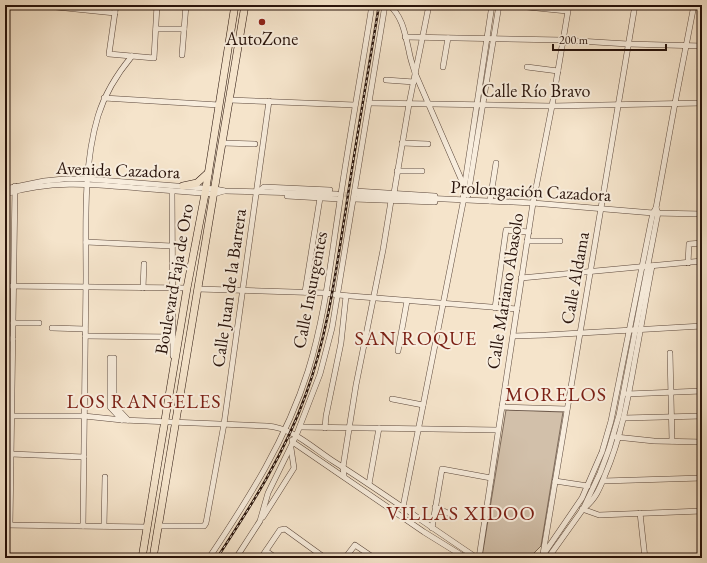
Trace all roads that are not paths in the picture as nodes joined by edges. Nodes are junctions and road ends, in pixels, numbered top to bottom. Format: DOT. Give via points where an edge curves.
graph roads {
  1 [pos="54,5"];
  2 [pos="116,5"];
  3 [pos="157,5"];
  4 [pos="186,5"];
  5 [pos="235,5"];
  6 [pos="372,5"];
  7 [pos="385,5"];
  8 [pos="389,5"];
  9 [pos="423,5"];
  10 [pos="492,5"];
  11 [pos="499,5"];
  12 [pos="568,5"];
  13 [pos="635,5"];
  14 [pos="694,5"];
  15 [pos="245,6"];
  16 [pos="429,6"];
  17 [pos="527,7"];
  18 [pos="567,11"];
  19 [pos="115,14"];
  20 [pos="156,29"];
  21 [pos="184,30"];
  22 [pos="405,37"];
  23 [pos="423,37"];
  24 [pos="448,38"];
  25 [pos="487,38"];
  26 [pos="493,39"];
  27 [pos="562,40"];
  28 [pos="628,44"];
  29 [pos="686,46"];
  30 [pos="702,46"];
  31 [pos="182,54"];
  32 [pos="132,56"];
  33 [pos="442,67"];
  34 [pos="527,67"];
  35 [pos="558,71"];
  36 [pos="416,73"];
  37 [pos="386,80"];
  38 [pos="414,82"];
  39 [pos="104,98"];
  40 [pos="230,100"];
  41 [pos="269,101"];
  42 [pos="369,103"];
  43 [pos="675,103"];
  44 [pos="702,103"];
  45 [pos="409,104"];
  46 [pos="429,104"];
  47 [pos="618,104"];
  48 [pos="219,105"];
  49 [pos="355,105"];
  50 [pos="476,105"];
  51 [pos="482,105"];
  52 [pos="552,106"];
  53 [pos="222,143"];
  54 [pos="402,143"];
  55 [pos="255,144"];
  56 [pos="428,144"];
  57 [pos="496,162"];
  58 [pos="397,171"];
  59 [pos="422,171"];
  60 [pos="208,173"];
  61 [pos="87,181"];
  62 [pos="182,186"];
  63 [pos="5,189"];
  64 [pos="15,189"];
  65 [pos="464,189"];
  66 [pos="172,191"];
  67 [pos="206,191"];
  68 [pos="214,191"];
  69 [pos="258,192"];
  70 [pos="394,193"];
  71 [pos="5,194"];
  72 [pos="340,194"];
  73 [pos="356,195"];
  74 [pos="320,198"];
  75 [pos="448,200"];
  76 [pos="465,200"];
  77 [pos="391,201"];
  78 [pos="490,201"];
  79 [pos="533,203"];
  80 [pos="601,208"];
  81 [pos="656,212"];
  82 [pos="702,214"];
  83 [pos="529,232"];
  84 [pos="527,241"];
  85 [pos="560,241"];
  86 [pos="86,242"];
  87 [pos="702,243"];
  88 [pos="172,246"];
  89 [pos="702,261"];
  90 [pos="688,263"];
  91 [pos="144,264"];
  92 [pos="647,266"];
  93 [pos="590,271"];
  94 [pos="522,278"];
  95 [pos="5,286"];
  96 [pos="13,286"];
  97 [pos="86,287"];
  98 [pos="143,288"];
  99 [pos="173,288"];
  100 [pos="186,288"];
  101 [pos="198,289"];
  102 [pos="242,290"];
  103 [pos="305,292"];
  104 [pos="326,293"];
  105 [pos="338,295"];
  106 [pos="346,296"];
  107 [pos="642,296"];
  108 [pos="374,298"];
  109 [pos="406,301"];
  110 [pos="443,304"];
  111 [pos="495,308"];
  112 [pos="517,309"];
  113 [pos="13,323"];
  114 [pos="39,323"];
  115 [pos="701,326"];
  116 [pos="52,328"];
  117 [pos="85,329"];
  118 [pos="635,329"];
  119 [pos="579,333"];
  120 [pos="85,336"];
  121 [pos="513,336"];
  122 [pos="173,337"];
  123 [pos="5,339"];
  124 [pos="12,339"];
  125 [pos="398,351"];
  126 [pos="670,353"];
  127 [pos="173,369"];
  128 [pos="702,380"];
  129 [pos="112,384"];
  130 [pos="702,391"];
  131 [pos="670,392"];
  132 [pos="623,394"];
  133 [pos="392,399"];
  134 [pos="423,404"];
  135 [pos="502,407"];
  136 [pos="567,409"];
  137 [pos="291,415"];
  138 [pos="5,416"];
  139 [pos="11,416"];
  140 [pos="84,416"];
  141 [pos="702,416"];
  142 [pos="671,417"];
  143 [pos="624,418"];
  144 [pos="125,420"];
  145 [pos="165,422"];
  146 [pos="176,422"];
  147 [pos="224,424"];
  148 [pos="279,427"];
  149 [pos="300,427"];
  150 [pos="325,428"];
  151 [pos="348,428"];
  152 [pos="379,428"];
  153 [pos="418,429"];
  154 [pos="286,430"];
  155 [pos="498,430"];
  156 [pos="294,435"];
  157 [pos="610,435"];
  158 [pos="619,437"];
  159 [pos="672,442"];
  160 [pos="702,442"];
  161 [pos="292,445"];
  162 [pos="11,454"];
  163 [pos="84,457"];
  164 [pos="343,467"];
  165 [pos="344,476"];
  166 [pos="105,477"];
  167 [pos="491,478"];
  168 [pos="702,478"];
  169 [pos="555,481"];
  170 [pos="603,481"];
  171 [pos="369,484"];
  172 [pos="588,486"];
  173 [pos="387,497"];
  174 [pos="383,503"];
  175 [pos="403,507"];
  176 [pos="436,507"];
  177 [pos="576,508"];
  178 [pos="583,509"];
  179 [pos="702,511"];
  180 [pos="640,513"];
  181 [pos="454,516"];
  182 [pos="8,525"];
  183 [pos="83,526"];
  184 [pos="104,526"];
  185 [pos="159,526"];
  186 [pos="147,527"];
  187 [pos="257,527"];
  188 [pos="432,528"];
  189 [pos="266,551"];
  190 [pos="542,557"];
  191 [pos="142,558"];
  192 [pos="153,558"];
  193 [pos="209,558"];
  194 [pos="236,558"];
  195 [pos="261,558"];
  196 [pos="276,558"];
  197 [pos="325,558"];
  198 [pos="345,558"];
  199 [pos="374,558"];
  200 [pos="464,558"];
  201 [pos="478,558"];
  202 [pos="548,558"];
  203 [pos="645,558"];
  1 -- 19 [label="street" via="56,8"];
  2 -- 19 [label="street"];
  3 -- 20 [label="street"];
  4 -- 21 [label="street"];
  5 -- 15 [label="main road"];
  5 -- 48 [label="main road, Boulevard Faja de Oro"];
  6 -- 49 [label="street, Calle Insurgentes"];
  7 -- 42 [label="street, Calle Insurgentes"];
  8 -- 22 [label="street" via="399,17"];
  9 -- 16 [label="street"];
  10 -- 25 [label="street"];
  11 -- 26 [label="street"];
  12 -- 18 [label="street, Calle Mariano Abasolo"];
  13 -- 28 [label="street, Calle Aldama"];
  14 -- 29 [label="street"];
  15 -- 40 [label="main road, Boulevard Faja de Oro"];
  16 -- 23 [label="street"];
  17 -- 18 [label="street"];
  18 -- 27 [label="street, Calle Mariano Abasolo"];
  19 -- 32 [label="street" via="109,54"];
  20 -- 21 [label="street"];
  20 -- 32 [label="street" via="154,58"];
  21 -- 31 [label="street"];
  22 -- 23 [label="street"];
  22 -- 36 [label="street"];
  23 -- 24 [label="street"];
  23 -- 36 [label="street"];
  24 -- 25 [label="street"];
  24 -- 33 [label="street"];
  25 -- 26 [label="street"];
  25 -- 50 [label="street"];
  26 -- 27 [label="street"];
  26 -- 51 [label="street"];
  27 -- 28 [label="street"];
  27 -- 35 [label="street, Calle Mariano Abasolo"];
  28 -- 29 [label="street"];
  28 -- 47 [label="street, Calle Aldama"];
  29 -- 30 [label="street"];
  29 -- 43 [label="street"];
  32 -- 39 [label="street"];
  34 -- 35 [label="street"];
  35 -- 52 [label="street, Calle Mariano Abasolo"];
  36 -- 38 [label="street"];
  36 -- 46 [label="street"];
  37 -- 38 [label="street"];
  38 -- 45 [label="street"];
  39 -- 48 [label="street"];
  39 -- 61 [label="street" via="97,118"];
  40 -- 41 [label="street"];
  40 -- 53 [label="main road, Boulevard Faja de Oro"];
  41 -- 49 [label="street"];
  41 -- 69 [label="street, Calle Juan de la Barrera"];
  42 -- 45 [label="street, Calle Río Bravo"];
  42 -- 73 [label="street, Calle Insurgentes"];
  43 -- 44 [label="street, Calle Río Bravo"];
  43 -- 47 [label="street, Calle Río Bravo"];
  43 -- 81 [label="street"];
  45 -- 46 [label="street, Calle Río Bravo"];
  45 -- 54 [label="street"];
  46 -- 50 [label="street, Calle Río Bravo"];
  46 -- 65 [label="street"];
  47 -- 52 [label="street, Calle Río Bravo"];
  47 -- 80 [label="street, Calle Aldama"];
  48 -- 60 [label="main road, Boulevard Faja de Oro"];
  49 -- 72 [label="street, Calle Insurgentes"];
  50 -- 51 [label="street, Calle Río Bravo"];
  50 -- 65 [label="street"];
  51 -- 52 [label="street, Calle Río Bravo"];
  51 -- 76 [label="street"];
  52 -- 79 [label="street, Calle Mariano Abasolo"];
  53 -- 55 [label="street"];
  53 -- 68 [label="main road, Boulevard Faja de Oro"];
  54 -- 56 [label="street"];
  54 -- 58 [label="street"];
  57 -- 78 [label="street"];
  58 -- 59 [label="street"];
  58 -- 70 [label="street"];
  60 -- 62 [label="main road" via="197,183"];
  60 -- 67 [label="main road, Boulevard Faja de Oro"];
  61 -- 62 [label="street, Avenida Cazadora"];
  61 -- 64 [label="street, Avenida Cazadora" via="44,181"];
  61 -- 66 [label="street, Avenida Cazadora"];
  61 -- 86 [label="street"];
  62 -- 67 [label="street, Avenida Cazadora"];
  63 -- 64 [label="street, Avenida Cazadora"];
  64 -- 71 [label="street, Avenida Cazadora"];
  64 -- 96 [label="street"];
  65 -- 76 [label="street"];
  66 -- 67 [label="street, Avenida Cazadora"];
  66 -- 88 [label="street"];
  67 -- 68 [label="street"];
  67 -- 100 [label="main road, Boulevard Faja de Oro"];
  68 -- 69 [label="street"];
  68 -- 101 [label="main road, Boulevard Faja de Oro"];
  69 -- 72 [label="street"];
  69 -- 74 [label="street" via="264,195"];
  69 -- 102 [label="street, Calle Juan de la Barrera"];
  70 -- 73 [label="street"];
  70 -- 75 [label="street" via="427,195"];
  72 -- 74 [label="street"];
  72 -- 104 [label="street, Calle Insurgentes"];
  73 -- 75 [label="street, Prolongación Cazadora"];
  73 -- 77 [label="street"];
  73 -- 105 [label="street, Calle Insurgentes"];
  74 -- 103 [label="street"];
  75 -- 76 [label="street, Prolongación Cazadora"];
  75 -- 77 [label="street"];
  76 -- 78 [label="street, Prolongación Cazadora"];
  76 -- 110 [label="street"];
  77 -- 108 [label="street"];
  78 -- 79 [label="street, Prolongación Cazadora"];
  79 -- 80 [label="street, Prolongación Cazadora"];
  79 -- 83 [label="street, Calle Mariano Abasolo"];
  80 -- 81 [label="street, Prolongación Cazadora"];
  80 -- 93 [label="street, Calle Aldama"];
  81 -- 82 [label="street, Prolongación Cazadora"];
  81 -- 92 [label="street"];
  83 -- 84 [label="street, Calle Mariano Abasolo"];
  83 -- 111 [label="street" via="506,230"];
  84 -- 85 [label="street"];
  84 -- 94 [label="street, Calle Mariano Abasolo"];
  86 -- 88 [label="street"];
  86 -- 97 [label="street"];
  87 -- 90 [label="street" via="689,244"];
  88 -- 99 [label="street"];
  89 -- 90 [label="street"];
  90 -- 92 [label="street"];
  91 -- 98 [label="street"];
  92 -- 93 [label="street"];
  92 -- 107 [label="street"];
  92 -- 107 [label="street"];
  93 -- 94 [label="street"];
  93 -- 119 [label="street, Calle Aldama"];
  94 -- 112 [label="street, Calle Mariano Abasolo"];
  95 -- 96 [label="street"];
  96 -- 97 [label="street"];
  96 -- 113 [label="street"];
  97 -- 98 [label="street"];
  97 -- 117 [label="street"];
  98 -- 99 [label="street"];
  99 -- 100 [label="street"];
  99 -- 122 [label="street"];
  100 -- 101 [label="street" via="195,283"];
  100 -- 127 [label="main road, Boulevard Faja de Oro"];
  101 -- 102 [label="street"];
  101 -- 146 [label="main road, Boulevard Faja de Oro"];
  102 -- 103 [label="street"];
  102 -- 147 [label="street, Calle Juan de la Barrera"];
  103 -- 104 [label="street"];
  104 -- 105 [label="street"];
  104 -- 137 [label="street, Calle Insurgentes" via="311,360"];
  105 -- 106 [label="street"];
  105 -- 149 [label="street, Calle Insurgentes" via="320,374"];
  106 -- 108 [label="street"];
  106 -- 150 [label="street"];
  107 -- 118 [label="street"];
  107 -- 118 [label="street"];
  108 -- 109 [label="street"];
  108 -- 151 [label="street"];
  109 -- 110 [label="street"];
  109 -- 125 [label="street"];
  110 -- 111 [label="street"];
  110 -- 134 [label="street"];
  111 -- 112 [label="street"];
  112 -- 121 [label="street, Calle Mariano Abasolo"];
  113 -- 114 [label="street"];
  113 -- 124 [label="street"];
  115 -- 118 [label="street"];
  115 -- 128 [label="street"];
  116 -- 117 [label="street"];
  117 -- 120 [label="street"];
  118 -- 119 [label="street"];
  118 -- 132 [label="street"];
  118 -- 132 [label="street" via="631,368"];
  119 -- 121 [label="street"];
  119 -- 136 [label="street, Calle Aldama"];
  120 -- 122 [label="street"];
  120 -- 140 [label="street"];
  121 -- 135 [label="street, Calle Mariano Abasolo"];
  122 -- 127 [label="street"];
  123 -- 124 [label="street"];
  124 -- 139 [label="street"];
  126 -- 131 [label="street"];
  127 -- 145 [label="main road, Boulevard Faja de Oro"];
  129 -- 144 [label="street" via="114,405"];
  130 -- 131 [label="street"];
  131 -- 132 [label="street"];
  131 -- 142 [label="street"];
  132 -- 143 [label="street"];
  132 -- 157 [label="street"];
  133 -- 134 [label="street"];
  134 -- 153 [label="street"];
  135 -- 136 [label="street"];
  135 -- 155 [label="street, Calle Mariano Abasolo"];
  136 -- 169 [label="street, Calle Aldama"];
  137 -- 148 [label="street"];
  137 -- 154 [label="street, Calle Insurgentes"];
  138 -- 139 [label="street"];
  139 -- 140 [label="street"];
  139 -- 162 [label="street"];
  140 -- 144 [label="street"];
  140 -- 163 [label="street"];
  141 -- 142 [label="street"];
  142 -- 143 [label="street"];
  142 -- 159 [label="street"];
  143 -- 158 [label="street"];
  144 -- 145 [label="street"];
  145 -- 146 [label="street"];
  145 -- 186 [label="main road, Boulevard Faja de Oro"];
  146 -- 147 [label="street"];
  146 -- 185 [label="main road, Boulevard Faja de Oro"];
  147 -- 148 [label="street"];
  147 -- 185 [label="street, Calle Juan de la Barrera" via="206,523 204,526"];
  148 -- 154 [label="street"];
  149 -- 150 [label="street"];
  149 -- 156 [label="street, Calle Insurgentes"];
  150 -- 151 [label="street"];
  151 -- 152 [label="street"];
  151 -- 164 [label="street"];
  152 -- 153 [label="street"];
  152 -- 171 [label="street"];
  153 -- 155 [label="street"];
  153 -- 175 [label="street"];
  154 -- 156 [label="street"];
  154 -- 193 [label="street, Calle Insurgentes" via="246,503"];
  155 -- 167 [label="street, Calle Mariano Abasolo"];
  156 -- 161 [label="street, Calle Insurgentes"];
  156 -- 164 [label="street"];
  157 -- 158 [label="street"];
  157 -- 172 [label="street"];
  157 -- 178 [label="street" via="600,473"];
  158 -- 159 [label="street"];
  158 -- 170 [label="street"];
  159 -- 160 [label="street"];
  161 -- 165 [label="street"];
  161 -- 187 [label="street, Calle Insurgentes" via="268,493"];
  161 -- 187 [label="street" via="294,468"];
  162 -- 163 [label="street"];
  162 -- 182 [label="street"];
  163 -- 183 [label="street"];
  164 -- 165 [label="street"];
  164 -- 171 [label="street"];
  165 -- 174 [label="street"];
  166 -- 184 [label="street"];
  167 -- 176 [label="street" via="442,469"];
  167 -- 201 [label="street, Calle Mariano Abasolo"];
  168 -- 170 [label="street"];
  169 -- 172 [label="street"];
  169 -- 190 [label="street, Calle Aldama"];
  170 -- 178 [label="street" via="592,501"];
  171 -- 173 [label="street"];
  172 -- 177 [label="street"];
  173 -- 174 [label="street"];
  173 -- 175 [label="street"];
  174 -- 200 [label="street"];
  175 -- 188 [label="street"];
  176 -- 181 [label="street"];
  176 -- 188 [label="street"];
  177 -- 178 [label="street"];
  177 -- 190 [label="street"];
  178 -- 180 [label="street" via="599,515"];
  178 -- 202 [label="street"];
  179 -- 180 [label="street"];
  180 -- 203 [label="street"];
  182 -- 183 [label="street"];
  183 -- 184 [label="street"];
  184 -- 186 [label="street"];
  185 -- 192 [label="main road, Boulevard Faja de Oro"];
  186 -- 191 [label="main road, Boulevard Faja de Oro"];
  187 -- 194 [label="street, Calle Insurgentes"];
  188 -- 201 [label="street"];
  189 -- 195 [label="street"];
  189 -- 196 [label="street"];
  189 -- 197 [label="street" via="280,530 285,529"];
  198 -- 199 [label="street" via="355,545"];
}
